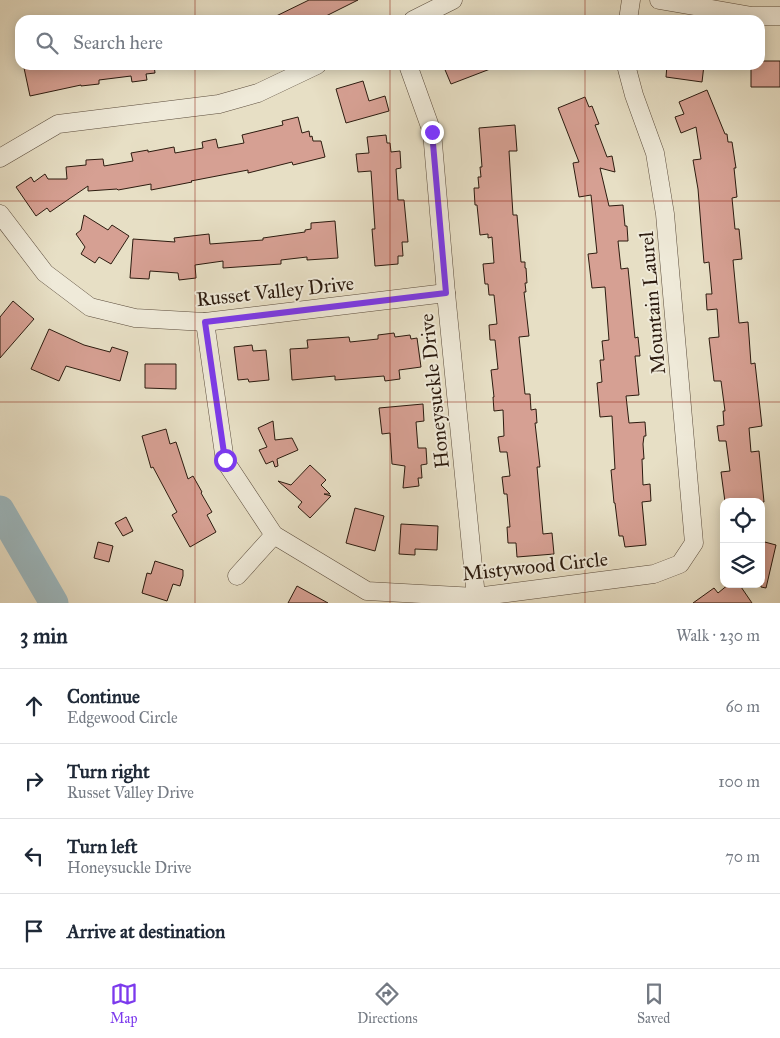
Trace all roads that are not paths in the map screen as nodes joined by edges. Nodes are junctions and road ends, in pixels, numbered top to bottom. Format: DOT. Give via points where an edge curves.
graph roads {
  1 [pos="453,0"];
  2 [pos="631,0"];
  3 [pos="659,0"];
  4 [pos="423,15"];
  5 [pos="629,15"];
  6 [pos="746,15"];
  7 [pos="765,16"];
  8 [pos="780,16"];
  9 [pos="306,70"];
  10 [pos="410,70"];
  11 [pos="627,70"];
  12 [pos="0,158"];
  13 [pos="0,214"];
  14 [pos="446,293"];
  15 [pos="205,322"];
  16 [pos="274,534"];
  17 [pos="694,543"];
  18 [pos="237,576"];
  19 [pos="476,597"];
  1 -- 4 [label="street"];
  2 -- 5 [label="street"];
  3 -- 6 [label="street"];
  7 -- 8 [label="street"];
  9 -- 12 [label="street" via="258,93 218,104 58,124"];
  10 -- 14 [label="street, Honeysuckle Drive" via="432,132"];
  11 -- 17 [label="street, Mountain Laurel" via="655,153 665,214"];
  13 -- 15 [label="street, Russet Valley Drive" via="45,273 90,307 134,318"];
  14 -- 15 [label="street, Russet Valley Drive"];
  14 -- 19 [label="street, Honeysuckle Drive"];
  15 -- 16 [label="street" via="225,460"];
  16 -- 18 [label="street"];
  16 -- 19 [label="street, Mistywood Circle" via="367,591"];
  17 -- 19 [label="street, Mistywood Circle" via="680,564 654,574"];
}
